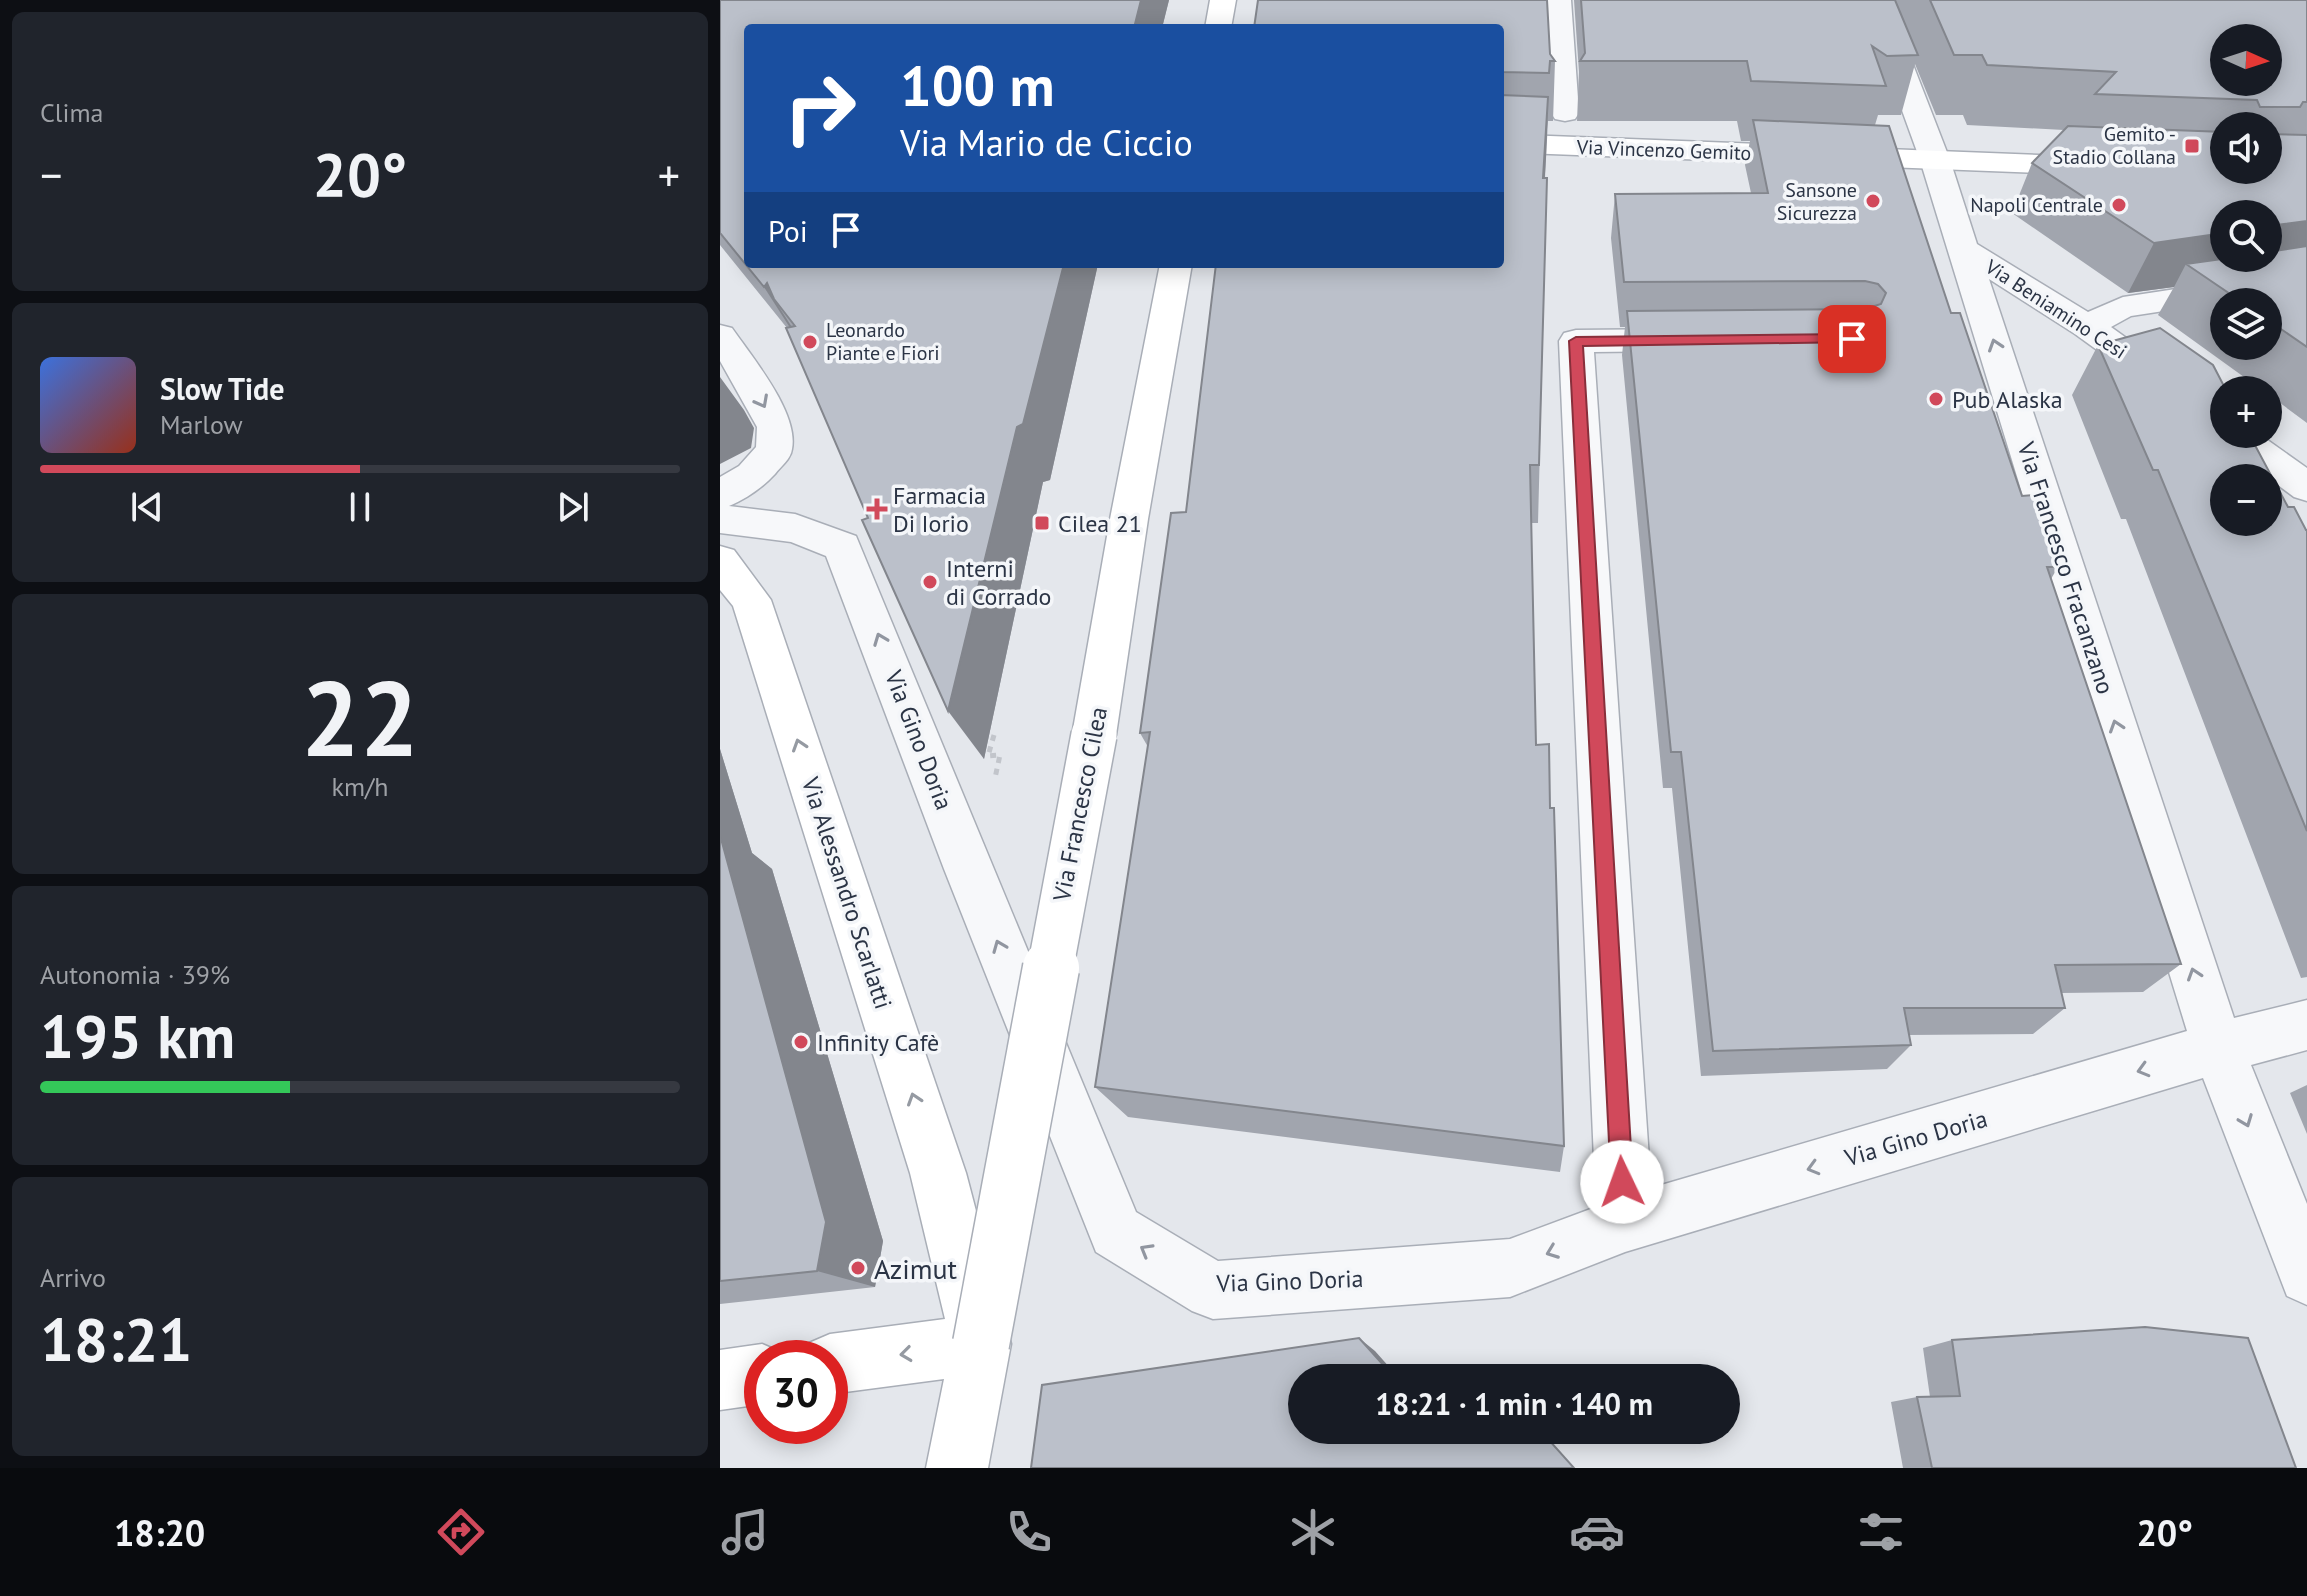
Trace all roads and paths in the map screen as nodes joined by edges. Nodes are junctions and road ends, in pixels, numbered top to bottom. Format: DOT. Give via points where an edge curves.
graph roads {
  1 [pos="1223,0"];
  2 [pos="1558,0"];
  3 [pos="1875,0"];
  4 [pos="1219,24"];
  5 [pos="1565,113"];
  6 [pos="1504,143"];
  7 [pos="1935,160"];
  8 [pos="2120,167"];
  9 [pos="1964,249"];
  10 [pos="1175,268"];
  11 [pos="2307,279"];
  12 [pos="2087,326"];
  13 [pos="720,336"];
  14 [pos="1714,340"];
  15 [pos="2210,416"];
  16 [pos="2253,448"];
  17 [pos="2307,487"];
  18 [pos="720,495"];
  19 [pos="720,519"];
  20 [pos="720,561"];
  21 [pos="994,735"];
  22 [pos="1000,755"];
  23 [pos="2307,1025"];
  24 [pos="2218,1048"];
  25 [pos="1625,1224"];
  26 [pos="2307,1276"];
  27 [pos="981,1344"];
  28 [pos="848,1362"];
  29 [pos="744,1377"];
  30 [pos="720,1380"];
  31 [pos="957,1468"];
  1 -- 4 [label="street"];
  2 -- 5 [label="street"];
  3 -- 7 [label="street, Via Francesco Fracanzano"];
  6 -- 7 [label="street, Via Vincenzo Gemito"];
  7 -- 8 [label="street, Via Vincenzo Gemito"];
  7 -- 9 [label="street, Via Francesco Fracanzano"];
  9 -- 12 [label="street, Via Beniamino Cesi"];
  24 -- 9 [label="street, Via Francesco Fracanzano, one-way"];
  10 -- 27 [label="street, Via Francesco Cilea, bridge"];
  11 -- 12 [label="street" via="2123,307"];
  12 -- 15 [label="street, Via Beniamino Cesi"];
  13 -- 18 [label="street, one-way" via="775,427 774,451 752,475"];
  14 -- 25 [label="street" via="1576,341"];
  16 -- 17 [label="street"];
  25 -- 19 [label="street, Via Gino Doria, one-way" via="1510,1268 1213,1290 1116,1232 842,546 795,528"];
  27 -- 20 [label="street, Via Alessandro Scarlatti, one-way" via="938,1173 751,600"];
  21 -- 22 [label="path" via="988,756"];
  23 -- 24 [label="street, Via Gino Doria"];
  24 -- 25 [label="street, Via Gino Doria, one-way"];
  24 -- 26 [label="street, Via Francesco Fracanzano, one-way"];
  27 -- 28 [label="street, one-way"];
  27 -- 31 [label="street, Via Alessandro Scarlatti"];
  29 -- 30 [label="street"];
}
